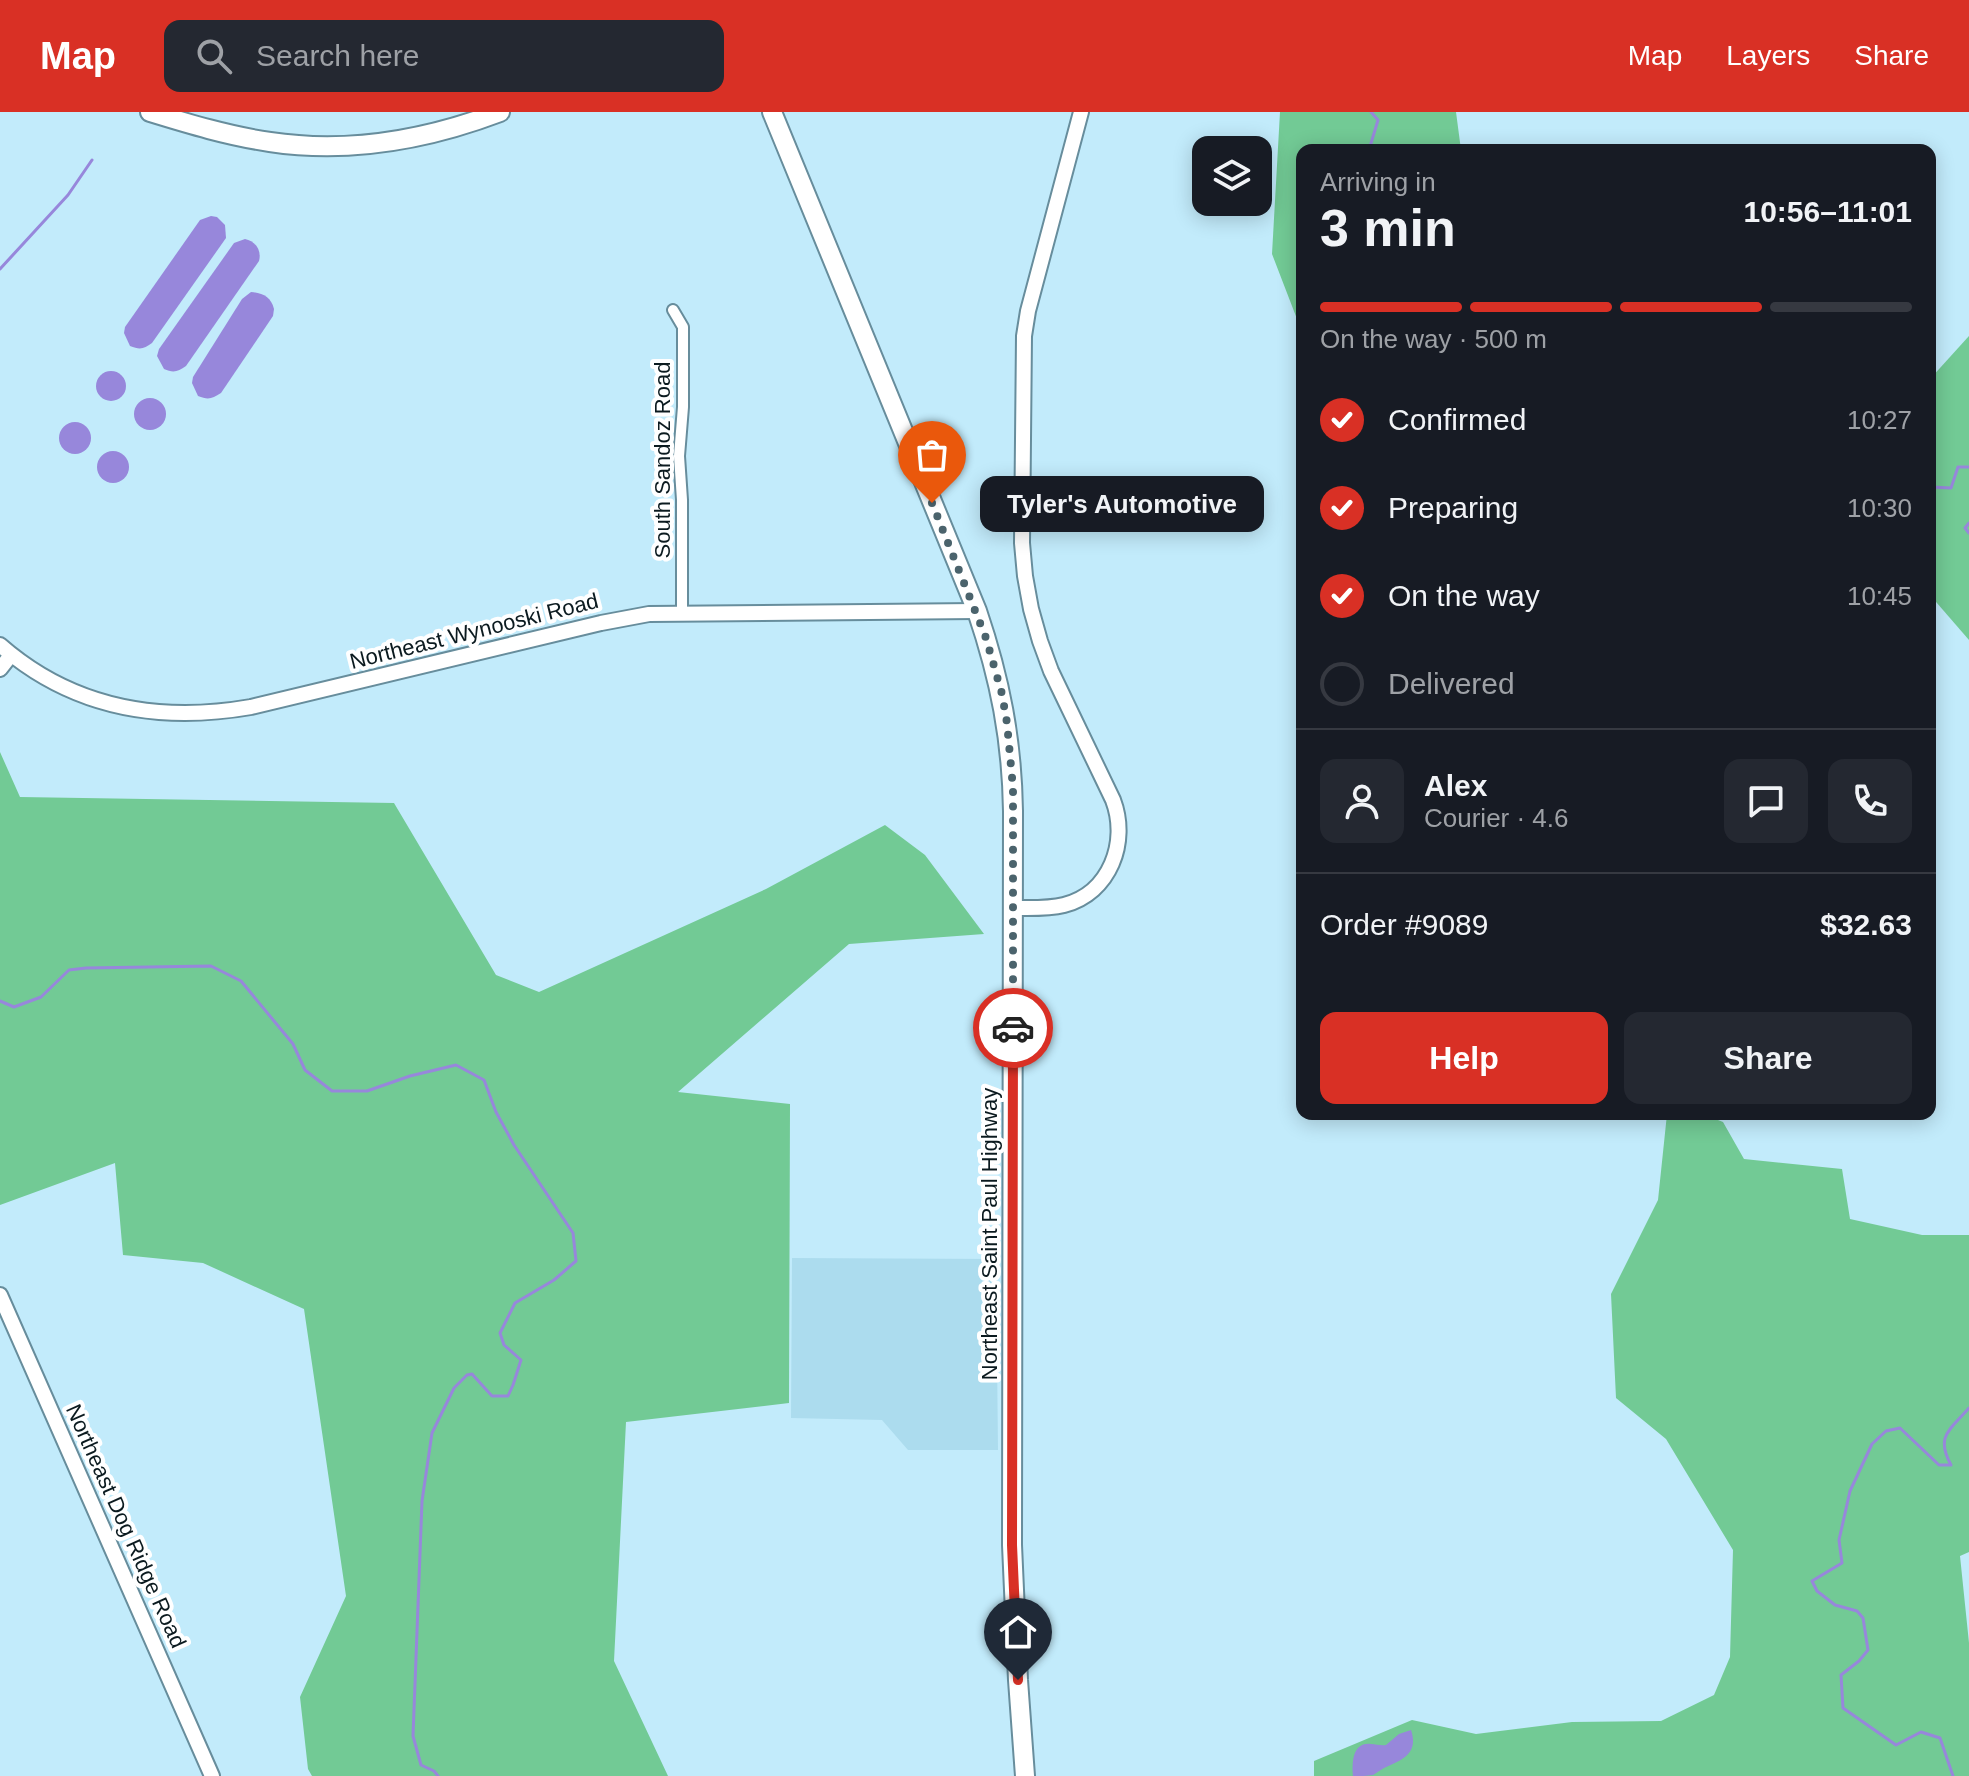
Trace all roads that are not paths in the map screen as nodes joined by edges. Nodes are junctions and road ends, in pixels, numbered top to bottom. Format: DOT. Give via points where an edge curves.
graph roads {
  1 [pos="150,112"];
  2 [pos="500,112"];
  3 [pos="772,112"];
  4 [pos="1081,112"];
  5 [pos="673,310"];
  6 [pos="977,611"];
  7 [pos="682,613"];
  8 [pos="6,650"];
  9 [pos="0,669"];
  10 [pos="1014,908"];
  11 [pos="0,1295"];
  12 [pos="212,1776"];
  13 [pos="1025,1776"];
  1 -- 2 [label="highway" via="270,142 332,146 421,137"];
  3 -- 6 [label="highway, Northeast Saint Paul Highway"];
  4 -- 10 [label="main road" via="1024,336 1022,543 1040,641 1113,800 1119,837 1111,867 1085,896 1049,908"];
  5 -- 7 [label="street, South Sandoz Road" via="683,327"];
  6 -- 7 [label="main road, Northeast Wynooski Road"];
  6 -- 10 [label="highway, Northeast Saint Paul Highway" via="995,666 1009,739"];
  7 -- 8 [label="main road, Northeast Wynooski Road" via="601,623 264,704 192,714 102,701 54,681"];
  8 -- 9 [label="main road"];
  10 -- 13 [label="highway, Northeast Saint Paul Highway" via="1012,1545"];
  11 -- 12 [label="main road, Northeast Dog Ridge Road"];
}
